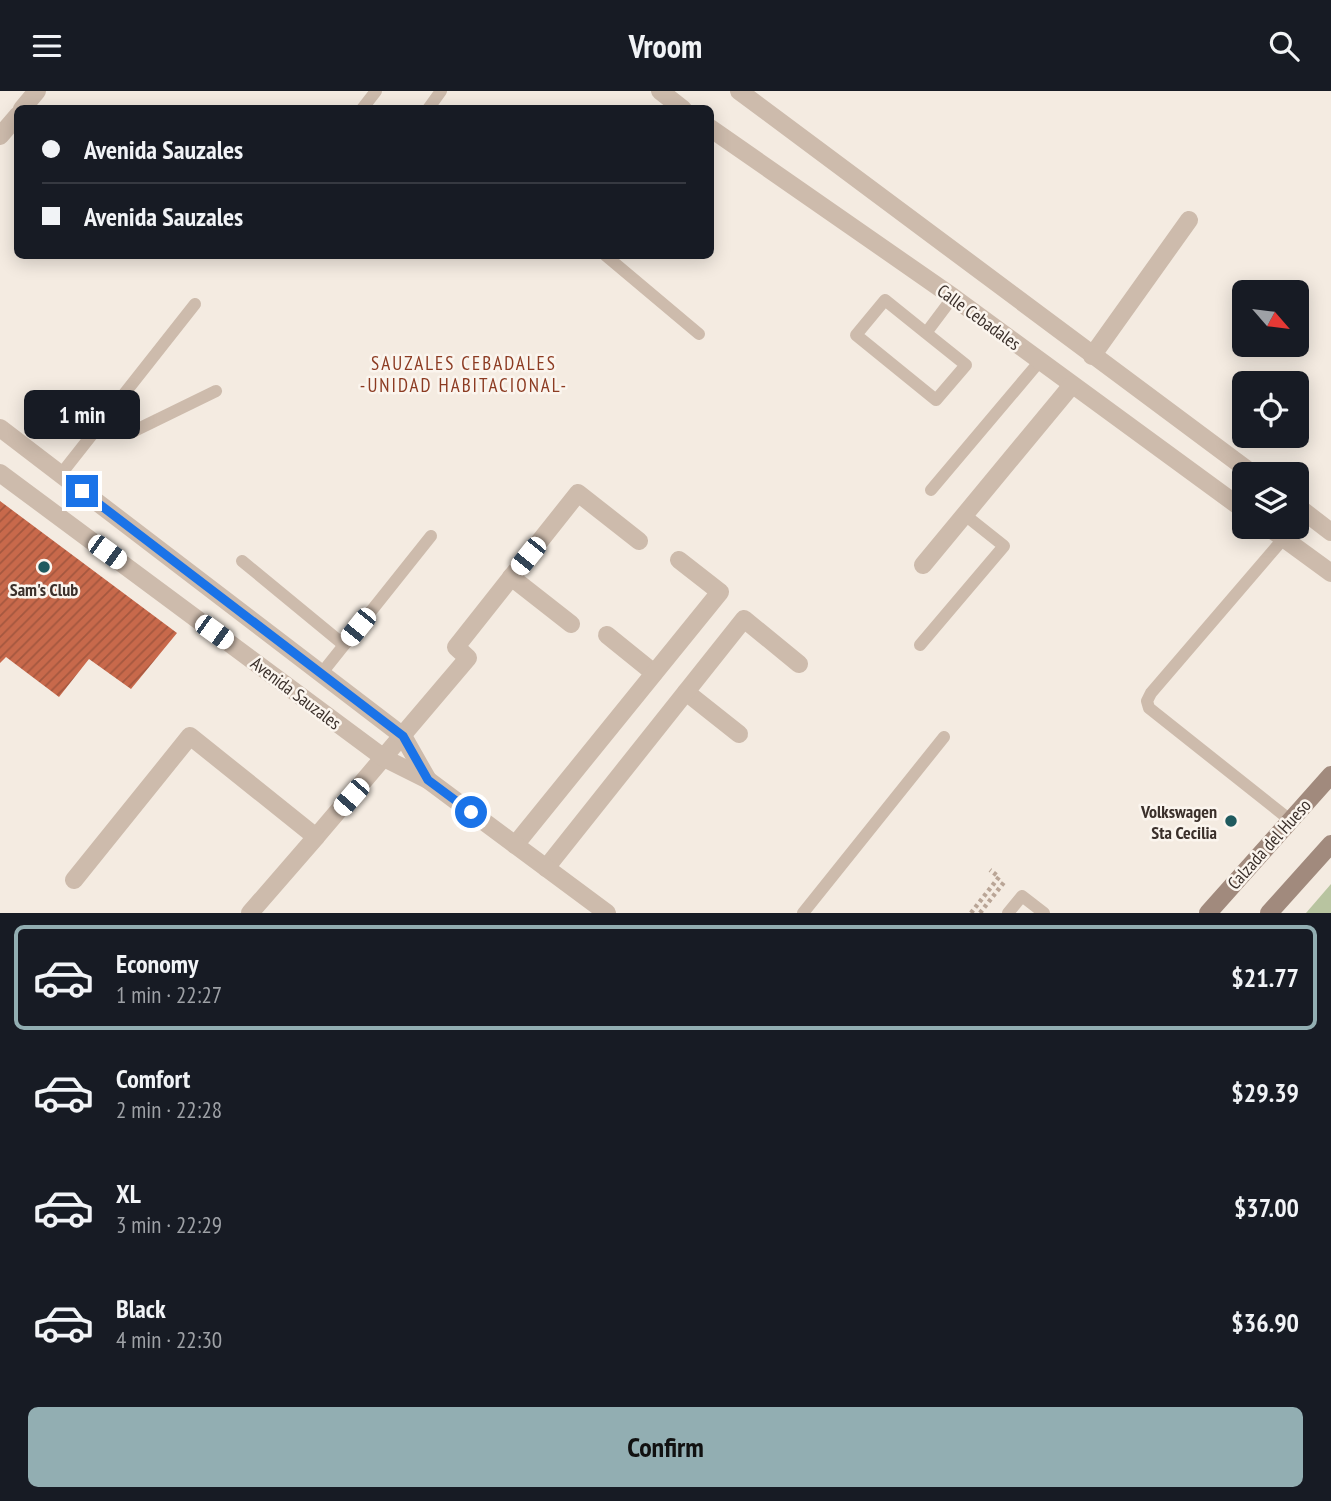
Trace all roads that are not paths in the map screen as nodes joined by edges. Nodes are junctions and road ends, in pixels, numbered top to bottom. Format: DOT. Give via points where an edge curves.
graph roads {
  1 [pos="37,91"];
  2 [pos="376,91"];
  3 [pos="660,91"];
  4 [pos="739,91"];
  5 [pos="26,105"];
  6 [pos="365,105"];
  7 [pos="678,105"];
  8 [pos="14,120"];
  9 [pos="714,131"];
  10 [pos="0,136"];
  11 [pos="1189,220"];
  12 [pos="610,259"];
  13 [pos="953,297"];
  14 [pos="195,305"];
  15 [pos="926,333"];
  16 [pos="699,334"];
  17 [pos="1092,356"];
  18 [pos="1040,361"];
  19 [pos="1072,385"];
  20 [pos="216,391"];
  21 [pos="108,414"];
  22 [pos="0,428"];
  23 [pos="1237,462"];
  24 [pos="0,473"];
  25 [pos="61,474"];
  26 [pos="931,490"];
  27 [pos="1232,501"];
  28 [pos="965,515"];
  29 [pos="1309,515"];
  30 [pos="1331,532"];
  31 [pos="431,536"];
  32 [pos="1283,539"];
  33 [pos="1285,539"];
  34 [pos="639,541"];
  35 [pos="679,560"];
  36 [pos="242,561"];
  37 [pos="923,565"];
  38 [pos="1331,573"];
  39 [pos="511,577"];
  40 [pos="571,624"];
  41 [pos="607,635"];
  42 [pos="344,645"];
  43 [pos="920,645"];
  44 [pos="799,664"];
  45 [pos="654,673"];
  46 [pos="321,674"];
  47 [pos="686,692"];
  48 [pos="739,734"];
  49 [pos="403,736"];
  50 [pos="944,737"];
  51 [pos="384,758"];
  52 [pos="1331,775"];
  53 [pos="428,780"];
  54 [pos="1290,820"];
  55 [pos="316,837"];
  56 [pos="1331,844"];
  57 [pos="515,845"];
  58 [pos="546,868"];
  59 [pos="74,880"];
  60 [pos="250,913"];
  61 [pos="607,913"];
  62 [pos="803,913"];
  63 [pos="1008,913"];
  64 [pos="1044,913"];
  65 [pos="1208,913"];
  66 [pos="1269,913"];
  1 -- 5 [label="street"];
  2 -- 6 [label="lane"];
  3 -- 7 [label="street"];
  4 -- 17 [label="street"];
  8 -- 10 [label="street"];
  9 -- 13 [label="street, Calle Cebadales"];
  11 -- 17 [label="street"];
  12 -- 16 [label="lane"];
  13 -- 15 [label="lane"];
  13 -- 18 [label="street, Calle Cebadales"];
  14 -- 21 [label="lane"];
  15 -- 15 [label="lane" via="966,365 936,400 856,335 885,300"];
  17 -- 23 [label="street"];
  18 -- 19 [label="street, Calle Cebadales"];
  18 -- 26 [label="lane"];
  19 -- 27 [label="street, Calle Cebadales"];
  19 -- 28 [label="street"];
  20 -- 21 [label="lane" via="130,433"];
  21 -- 25 [label="lane"];
  22 -- 25 [label="street, Avenida Sauzales"];
  24 -- 51 [label="street, Avenida Sauzales"];
  25 -- 46 [label="street, Avenida Sauzales"];
  28 -- 37 [label="street"];
  28 -- 43 [label="lane" via="1004,546"];
  29 -- 30 [label="street"];
  31 -- 42 [label="lane"];
  32 -- 54 [label="lane" via="1147,701 1149,708"];
  33 -- 38 [label="street"];
  34 -- 39 [label="street" via="578,493"];
  35 -- 45 [label="street" via="720,592"];
  36 -- 42 [label="lane"];
  39 -- 40 [label="street"];
  39 -- 49 [label="street" via="456,647 468,658"];
  41 -- 45 [label="street"];
  42 -- 46 [label="lane"];
  44 -- 47 [label="street" via="744,619"];
  45 -- 57 [label="street"];
  46 -- 49 [label="street, Avenida Sauzales"];
  47 -- 48 [label="street"];
  47 -- 58 [label="street"];
  49 -- 51 [label="street"];
  49 -- 53 [label="street, Avenida Sauzales"];
  50 -- 62 [label="lane"];
  51 -- 53 [label="street, Avenida Sauzales"];
  51 -- 55 [label="street"];
  52 -- 54 [label="main road, Calzada del Hueso"];
  53 -- 57 [label="street, Avenida Sauzales"];
  54 -- 65 [label="main road, Calzada del Hueso"];
  55 -- 59 [label="street" via="190,736"];
  55 -- 60 [label="street"];
  56 -- 66 [label="main road"];
  57 -- 58 [label="street, Avenida Sauzales"];
  58 -- 61 [label="street, Avenida Sauzales"];
  63 -- 64 [label="lane" via="1022,896"];
}
